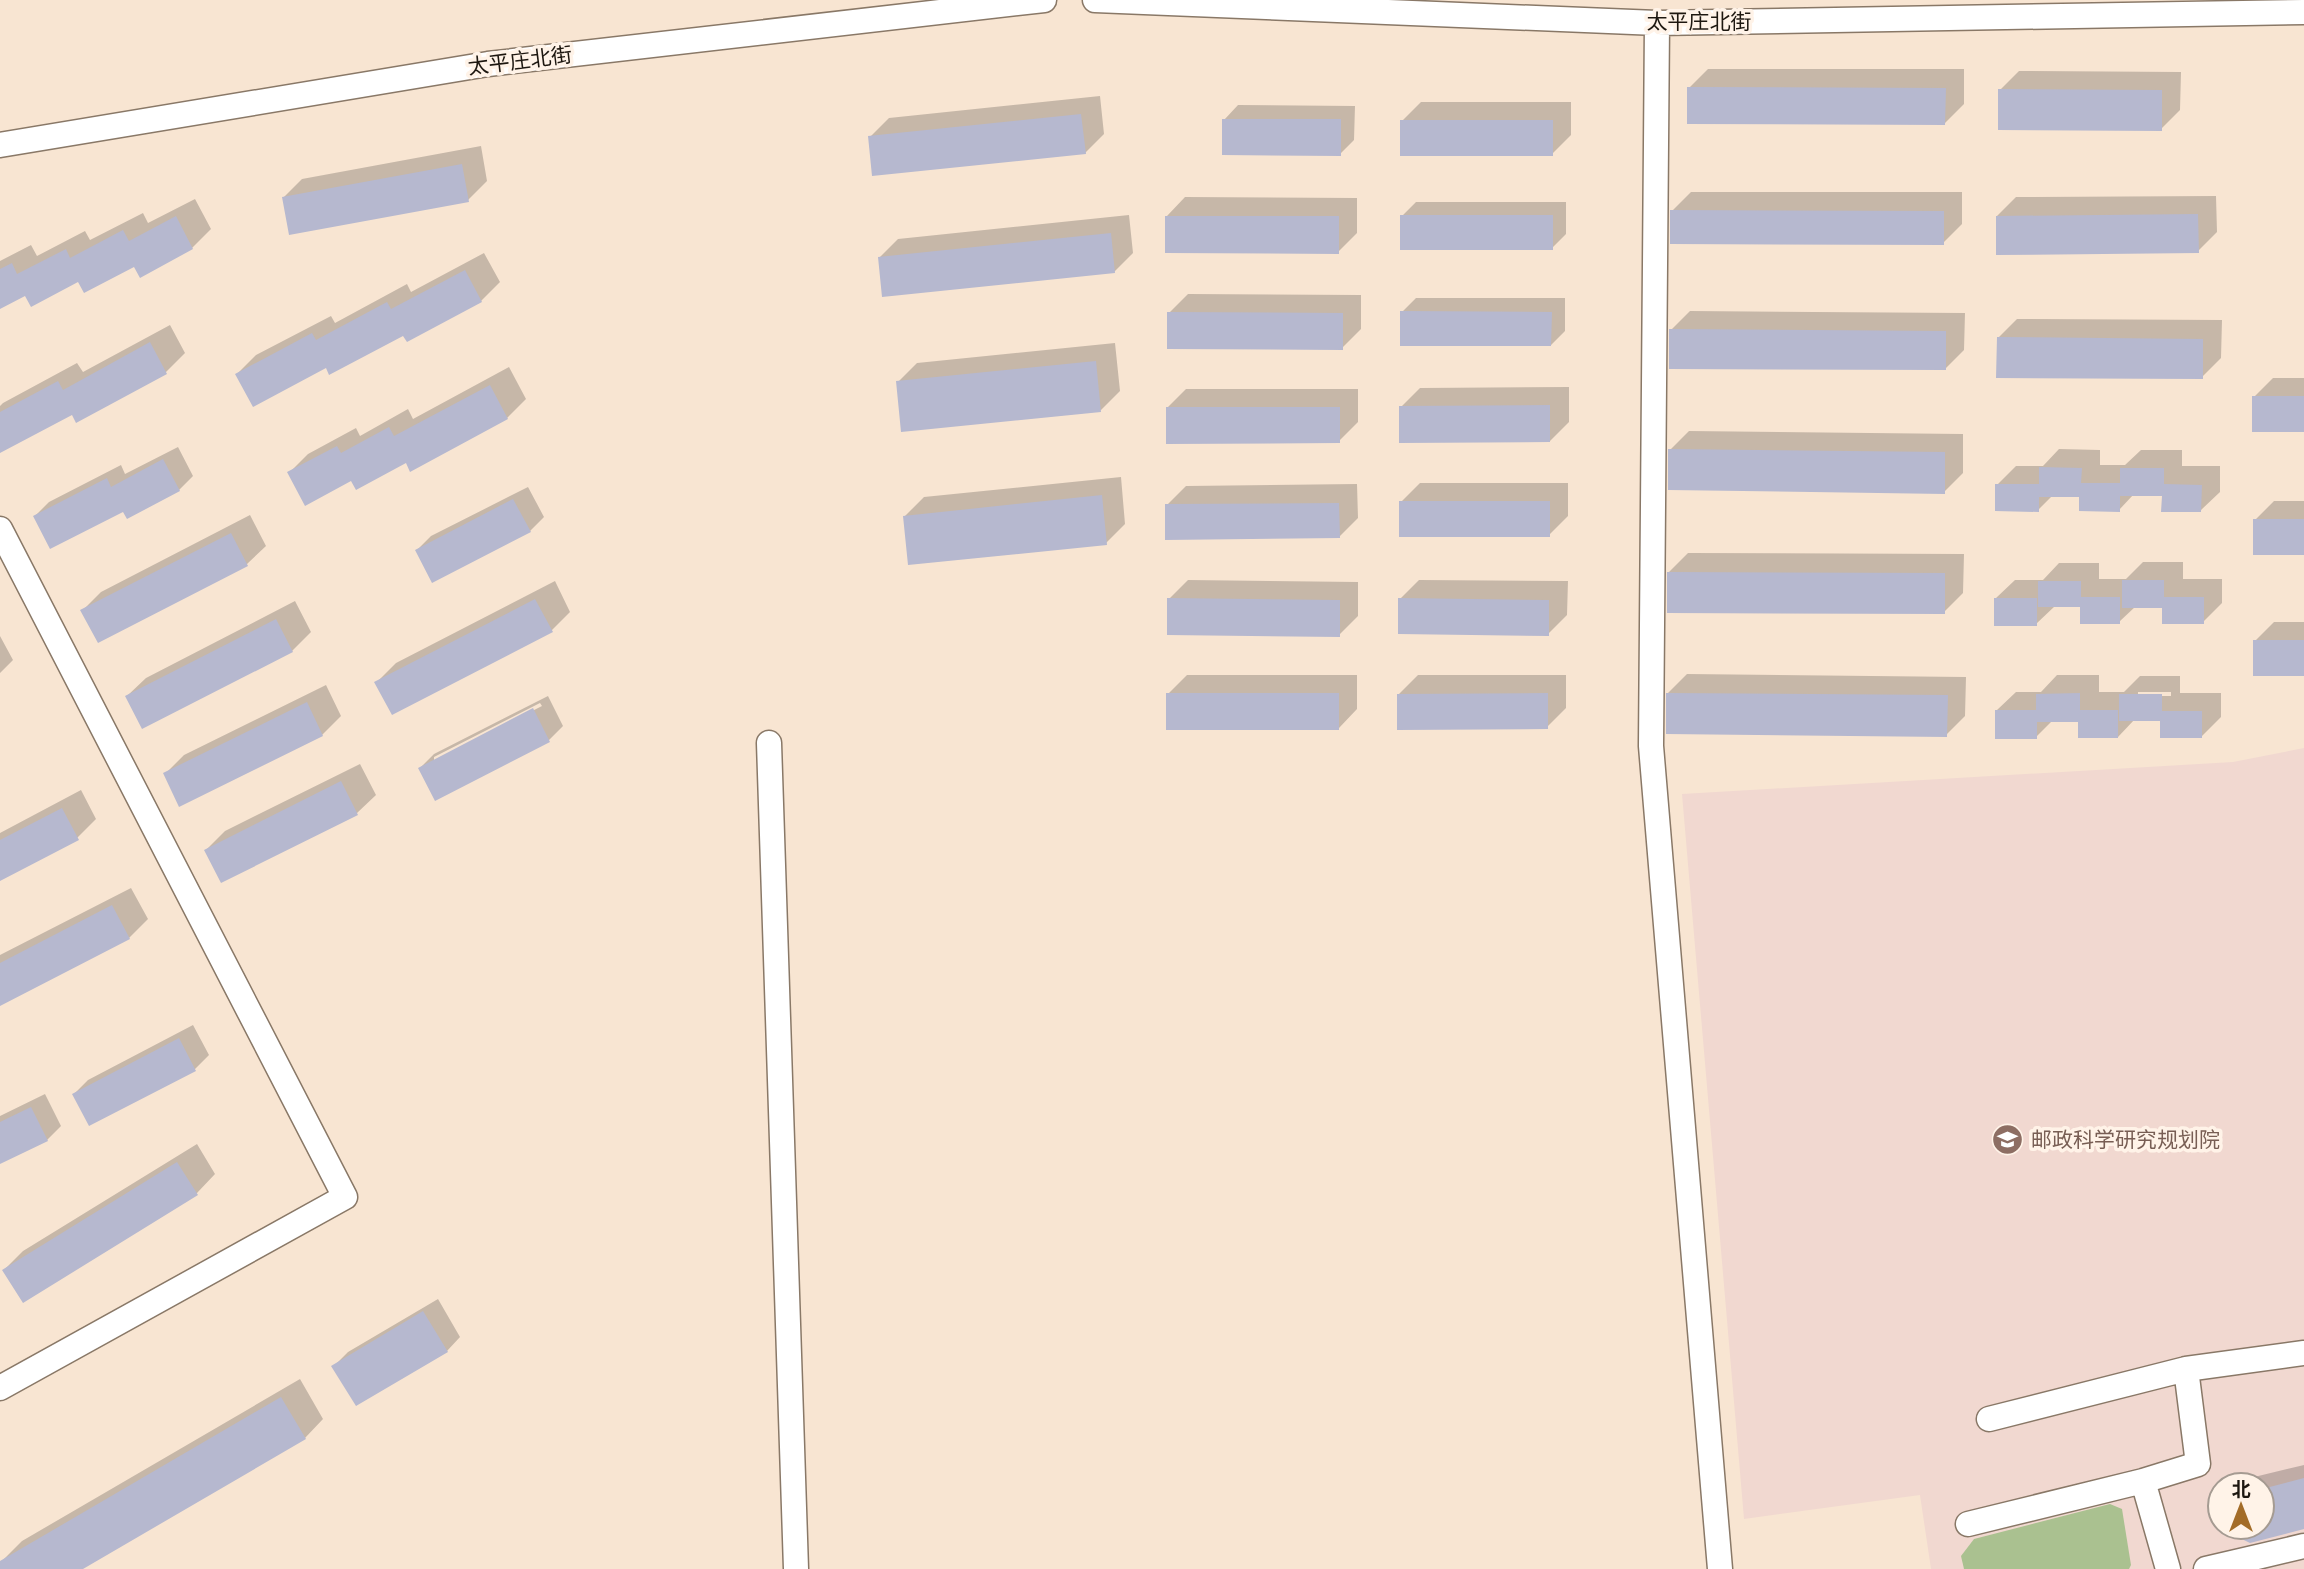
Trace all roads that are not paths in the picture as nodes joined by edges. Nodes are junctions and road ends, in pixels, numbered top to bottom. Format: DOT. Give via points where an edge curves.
graph roads {
  1 [pos="1044,0"];
  2 [pos="1095,0"];
  3 [pos="2304,12"];
  4 [pos="1657,23"];
  5 [pos="0,145"];
  6 [pos="0,528"];
  7 [pos="769,743"];
  8 [pos="2304,1353"];
  9 [pos="2186,1369"];
  10 [pos="0,1388"];
  11 [pos="1989,1419"];
  12 [pos="2143,1481"];
  13 [pos="1968,1524"];
  14 [pos="2304,1546"];
  15 [pos="796,1569"];
  16 [pos="1720,1569"];
  17 [pos="2168,1569"];
  18 [pos="2206,1569"];
  1 -- 5 [label="street, 太平庄北街" via="488,64"];
  2 -- 4 [label="street, 太平庄北街"];
  3 -- 4 [label="street, 太平庄北街"];
  4 -- 16 [label="street" via="1651,746"];
  6 -- 10 [label="street" via="345,1197"];
  7 -- 15 [label="street"];
  8 -- 9 [label="street"];
  9 -- 11 [label="street"];
  9 -- 12 [label="street" via="2198,1464"];
  12 -- 13 [label="street"];
  12 -- 17 [label="street"];
  14 -- 18 [label="street"];
}
